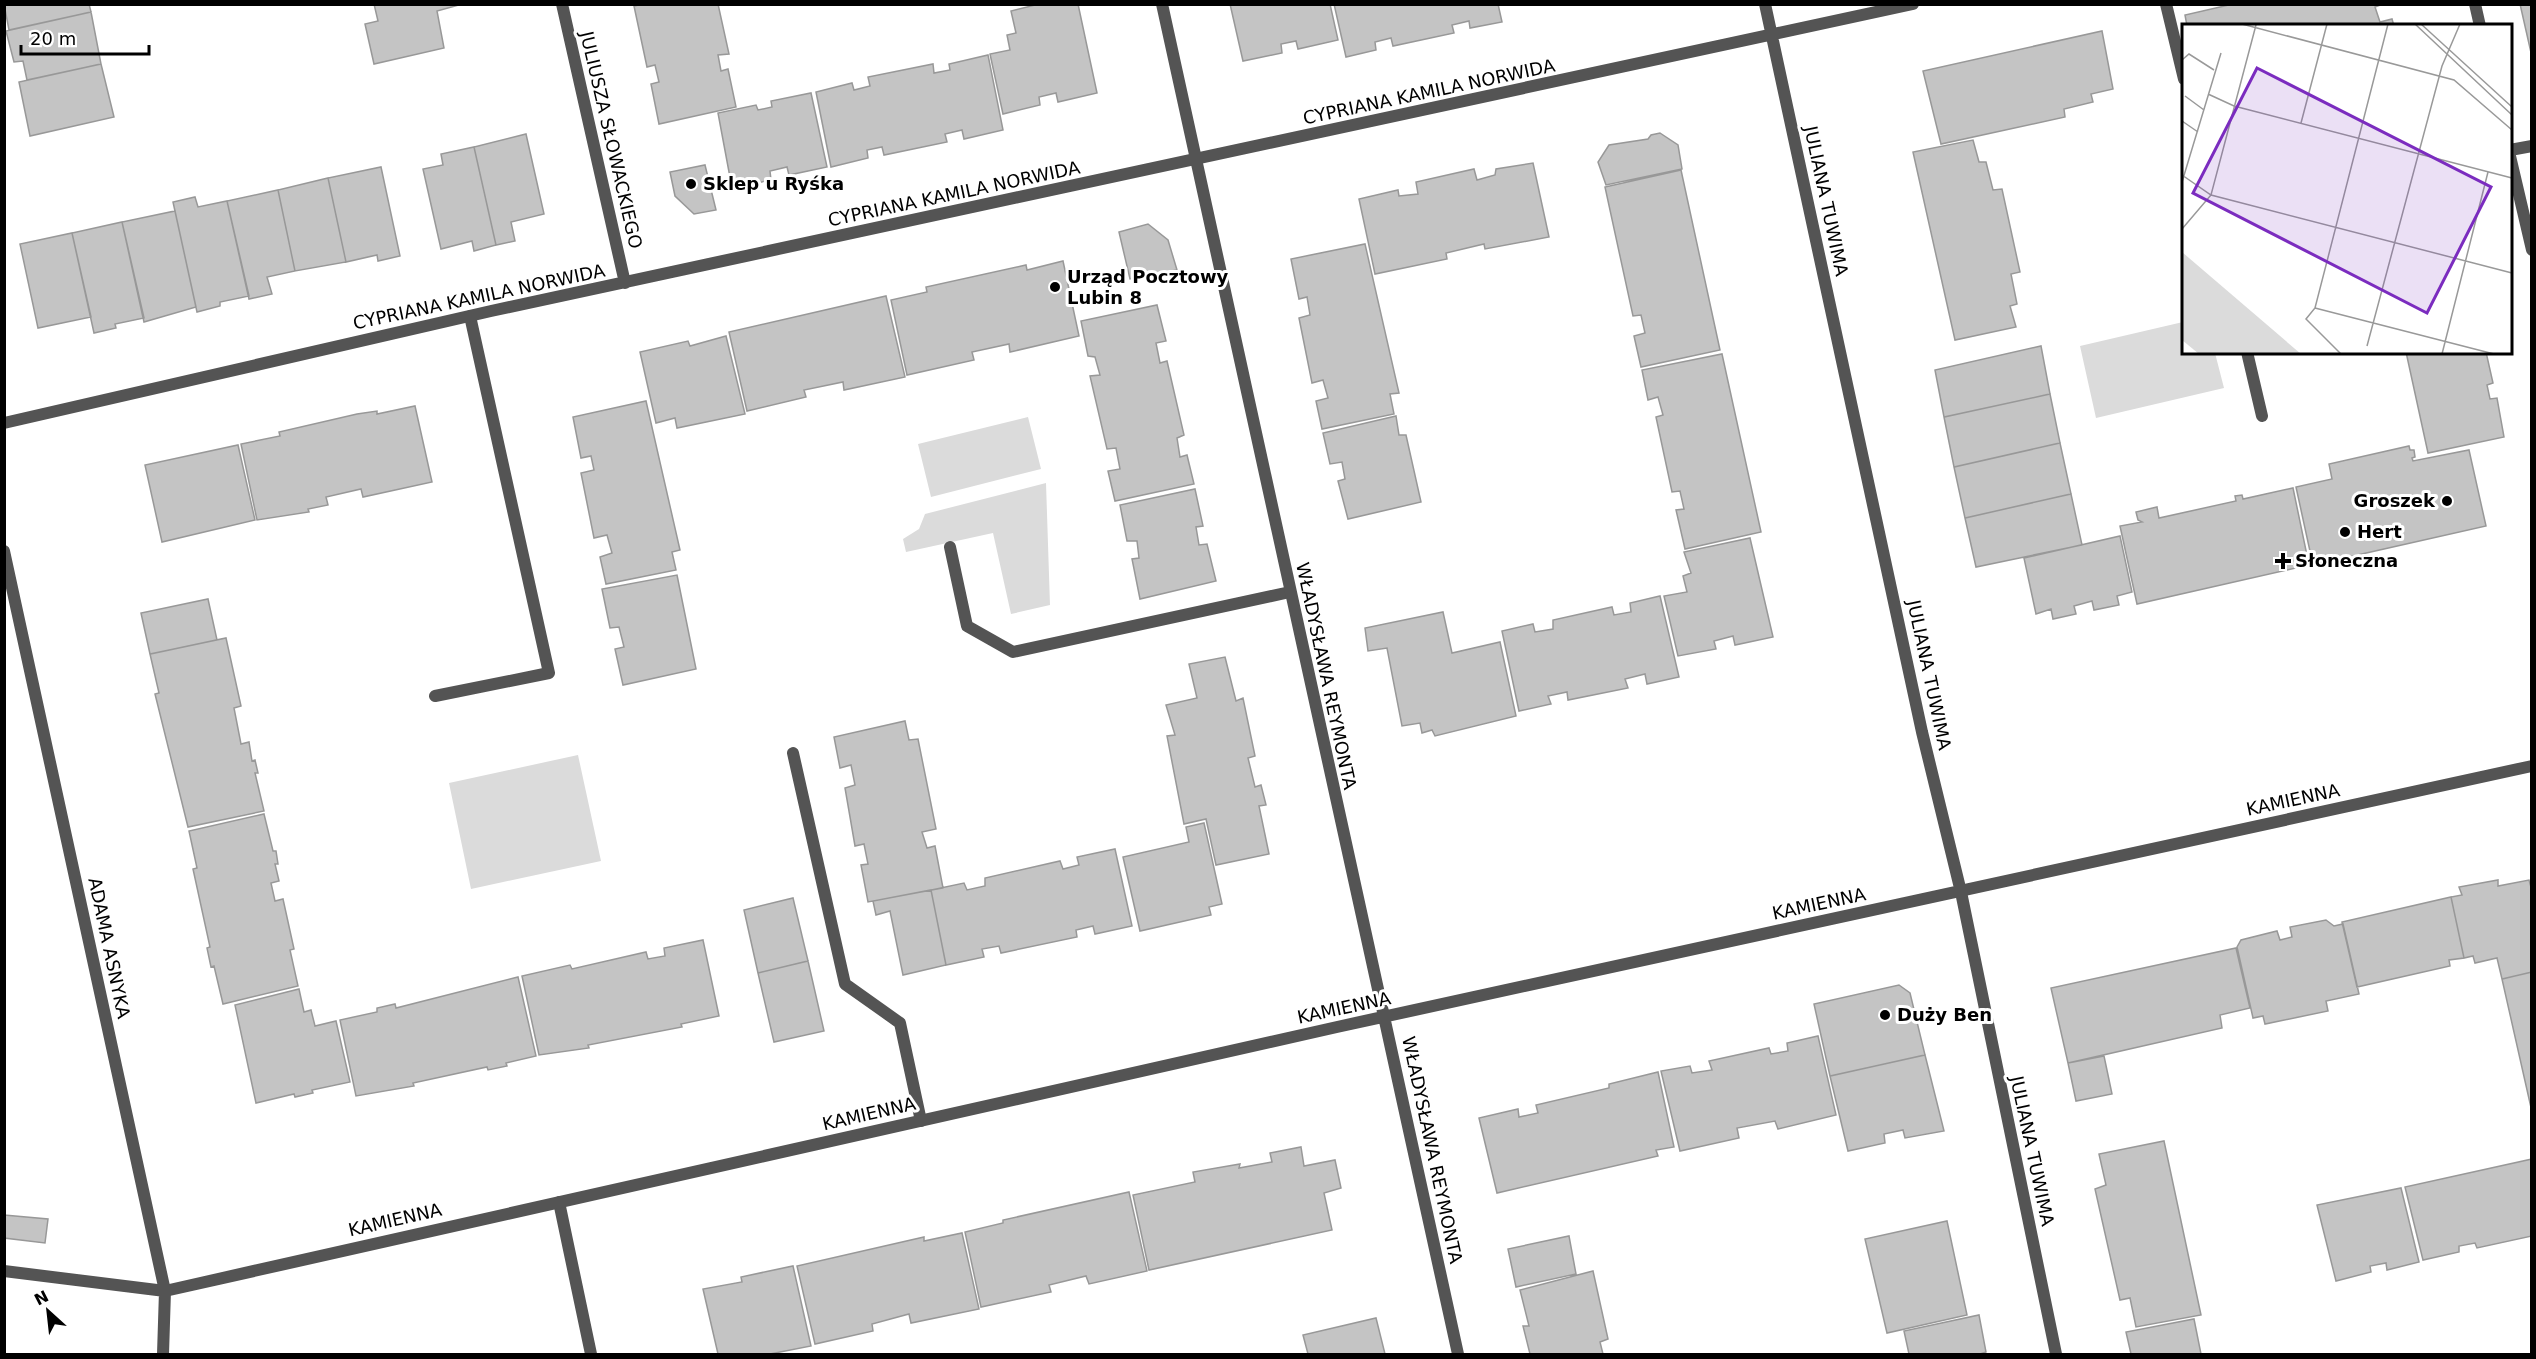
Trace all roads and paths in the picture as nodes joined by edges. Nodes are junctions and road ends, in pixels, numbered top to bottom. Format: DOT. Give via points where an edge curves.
graph roads {
  1 [pos="562,4"];
  2 [pos="1162,4"];
  3 [pos="1765,4"];
  4 [pos="1912,4"];
  5 [pos="2166,4"];
  6 [pos="2475,4"];
  7 [pos="2480,24"];
  8 [pos="1772,36"];
  9 [pos="2182,71"];
  10 [pos="2532,146"];
  11 [pos="2512,150"];
  12 [pos="2512,160"];
  13 [pos="1196,161"];
  14 [pos="2532,250"];
  15 [pos="626,283"];
  16 [pos="470,316"];
  17 [pos="2247,354"];
  18 [pos="2262,416"];
  19 [pos="4,423"];
  20 [pos="950,547"];
  21 [pos="4,551"];
  22 [pos="1290,592"];
  23 [pos="435,696"];
  24 [pos="793,753"];
  25 [pos="2532,766"];
  26 [pos="1961,892"];
  27 [pos="1384,1017"];
  28 [pos="921,1121"];
  29 [pos="559,1202"];
  30 [pos="4,1270"];
  31 [pos="165,1290"];
  32 [pos="163,1354"];
  33 [pos="591,1354"];
  34 [pos="1458,1354"];
  35 [pos="2056,1354"];
  1 -- 15 [label="street, JULIUSZA SŁOWACKIEGO"];
  2 -- 13 [label="street, WŁADYSŁAWA REYMONTA"];
  3 -- 8 [label="street, JULIANA TUWIMA"];
  4 -- 8 [label="street, CYPRIANA KAMILA NORWIDA"];
  5 -- 9 [label="street"];
  6 -- 7 [label="street"];
  8 -- 13 [label="street, CYPRIANA KAMILA NORWIDA"];
  8 -- 26 [label="street, JULIANA TUWIMA"];
  10 -- 11 [label="street"];
  12 -- 14 [label="street"];
  13 -- 15 [label="street, CYPRIANA KAMILA NORWIDA"];
  13 -- 22 [label="street, WŁADYSŁAWA REYMONTA"];
  15 -- 16 [label="street, CYPRIANA KAMILA NORWIDA"];
  16 -- 19 [label="street, CYPRIANA KAMILA NORWIDA"];
  16 -- 23 [label="street" via="549,673"];
  17 -- 18 [label="street"];
  20 -- 22 [label="street" via="967,626 1013,652"];
  21 -- 31 [label="street, ADAMA ASNYKA"];
  22 -- 27 [label="street, WŁADYSŁAWA REYMONTA"];
  24 -- 28 [label="street" via="845,984 900,1023"];
  25 -- 26 [label="street, KAMIENNA"];
  26 -- 27 [label="street, KAMIENNA"];
  26 -- 35 [label="street, JULIANA TUWIMA"];
  27 -- 28 [label="street, KAMIENNA"];
  27 -- 34 [label="street, WŁADYSŁAWA REYMONTA"];
  28 -- 29 [label="street, KAMIENNA"];
  29 -- 31 [label="street, KAMIENNA"];
  29 -- 33 [label="street"];
  30 -- 31 [label="street, KAMIENNA"];
  31 -- 32 [label="street, ADAMA ASNYKA"];
}
